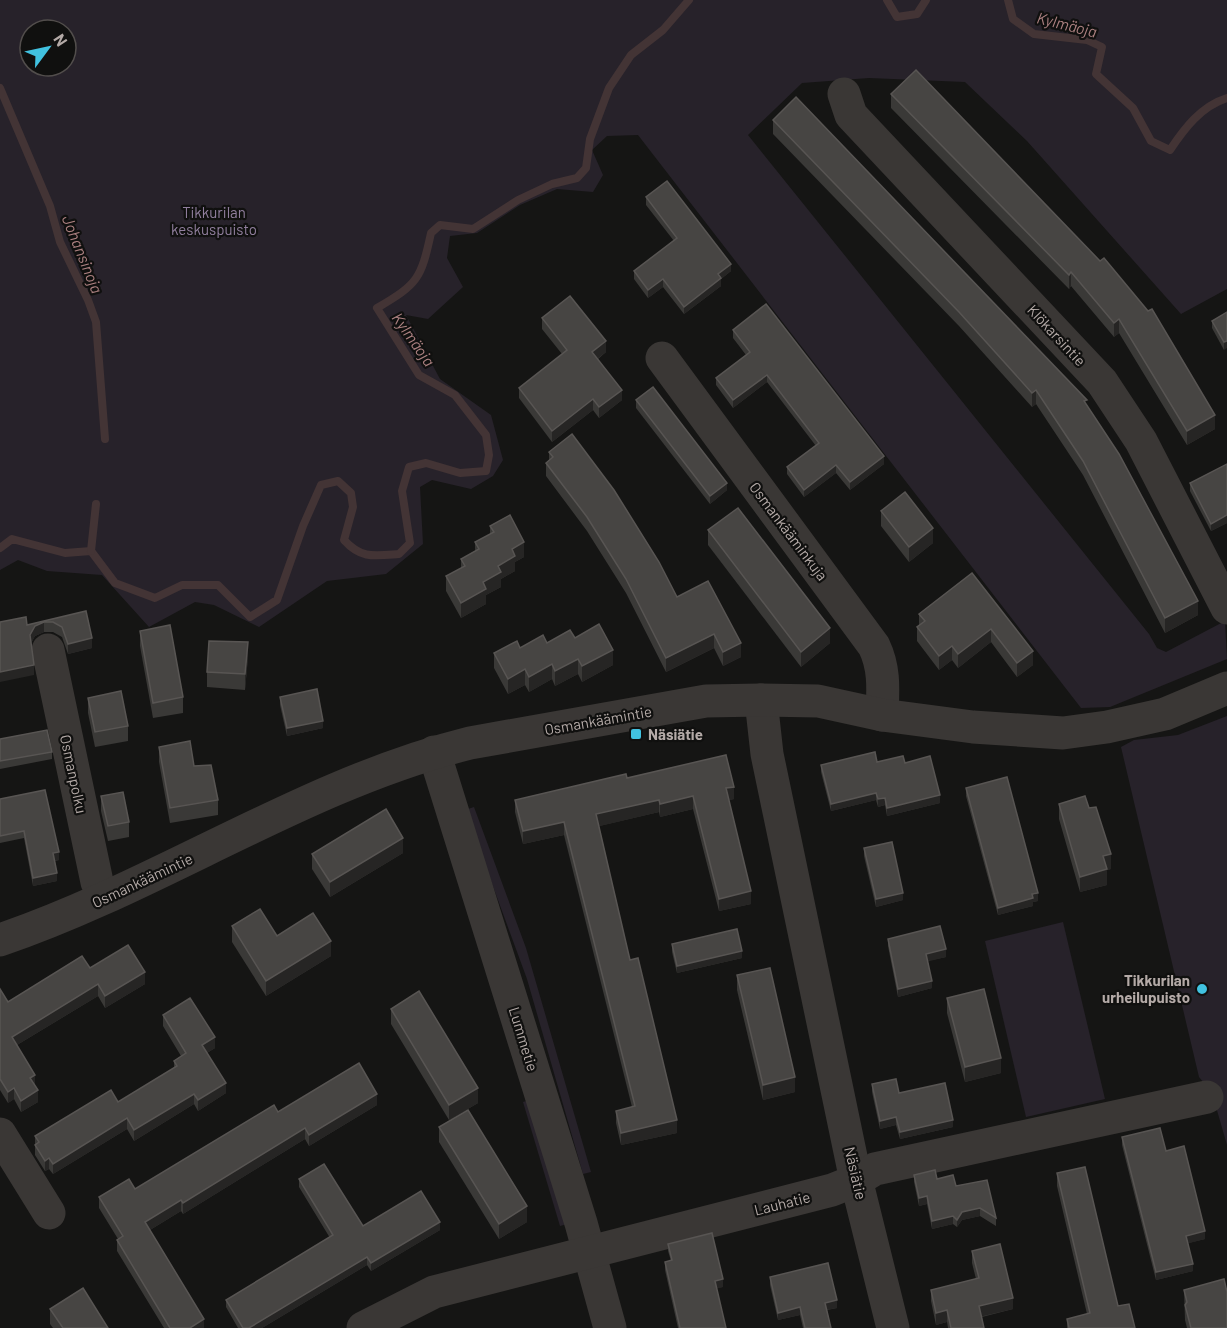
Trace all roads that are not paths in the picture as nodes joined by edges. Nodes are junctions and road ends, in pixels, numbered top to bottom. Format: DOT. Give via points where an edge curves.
graph roads {
  1 [pos="844,94"];
  2 [pos="662,358"];
  3 [pos="1227,608"];
  4 [pos="48,650"];
  5 [pos="1227,688"];
  6 [pos="761,700"];
  7 [pos="882,715"];
  8 [pos="434,752"];
  9 [pos="105,897"];
  10 [pos="0,940"];
  11 [pos="1206,1096"];
  12 [pos="0,1134"];
  13 [pos="857,1180"];
  14 [pos="49,1213"];
  15 [pos="590,1252"];
  16 [pos="363,1328"];
  17 [pos="610,1328"];
  18 [pos="893,1328"];
  1 -- 3 [label="street, Klökarsintie" via="851,115 1102,382 1141,441"];
  2 -- 7 [label="street, Osmankääminkuja" via="874,646 884,676"];
  4 -- 9 [label="street, Osmanpolku" via="97,882"];
  5 -- 7 [label="street, Osmankäämintie" via="1165,714 1063,733 1009,732"];
  6 -- 7 [label="street, Osmankäämintie" via="818,701"];
  6 -- 8 [label="street, Osmankäämintie" via="706,701"];
  6 -- 13 [label="street, Näsiätie" via="767,754"];
  8 -- 9 [label="street, Osmankäämintie" via="352,783"];
  8 -- 15 [label="street, Lummetie"];
  9 -- 10 [label="street, Osmankäämintie"];
  11 -- 13 [label="street, Lauhatie" via="875,1169"];
  12 -- 14 [label="street"];
  13 -- 15 [label="street, Lauhatie" via="832,1190"];
  13 -- 18 [label="street, Näsiätie"];
  15 -- 16 [label="street, Lauhatie" via="434,1292"];
  15 -- 17 [label="street, Lummetie"];
}
